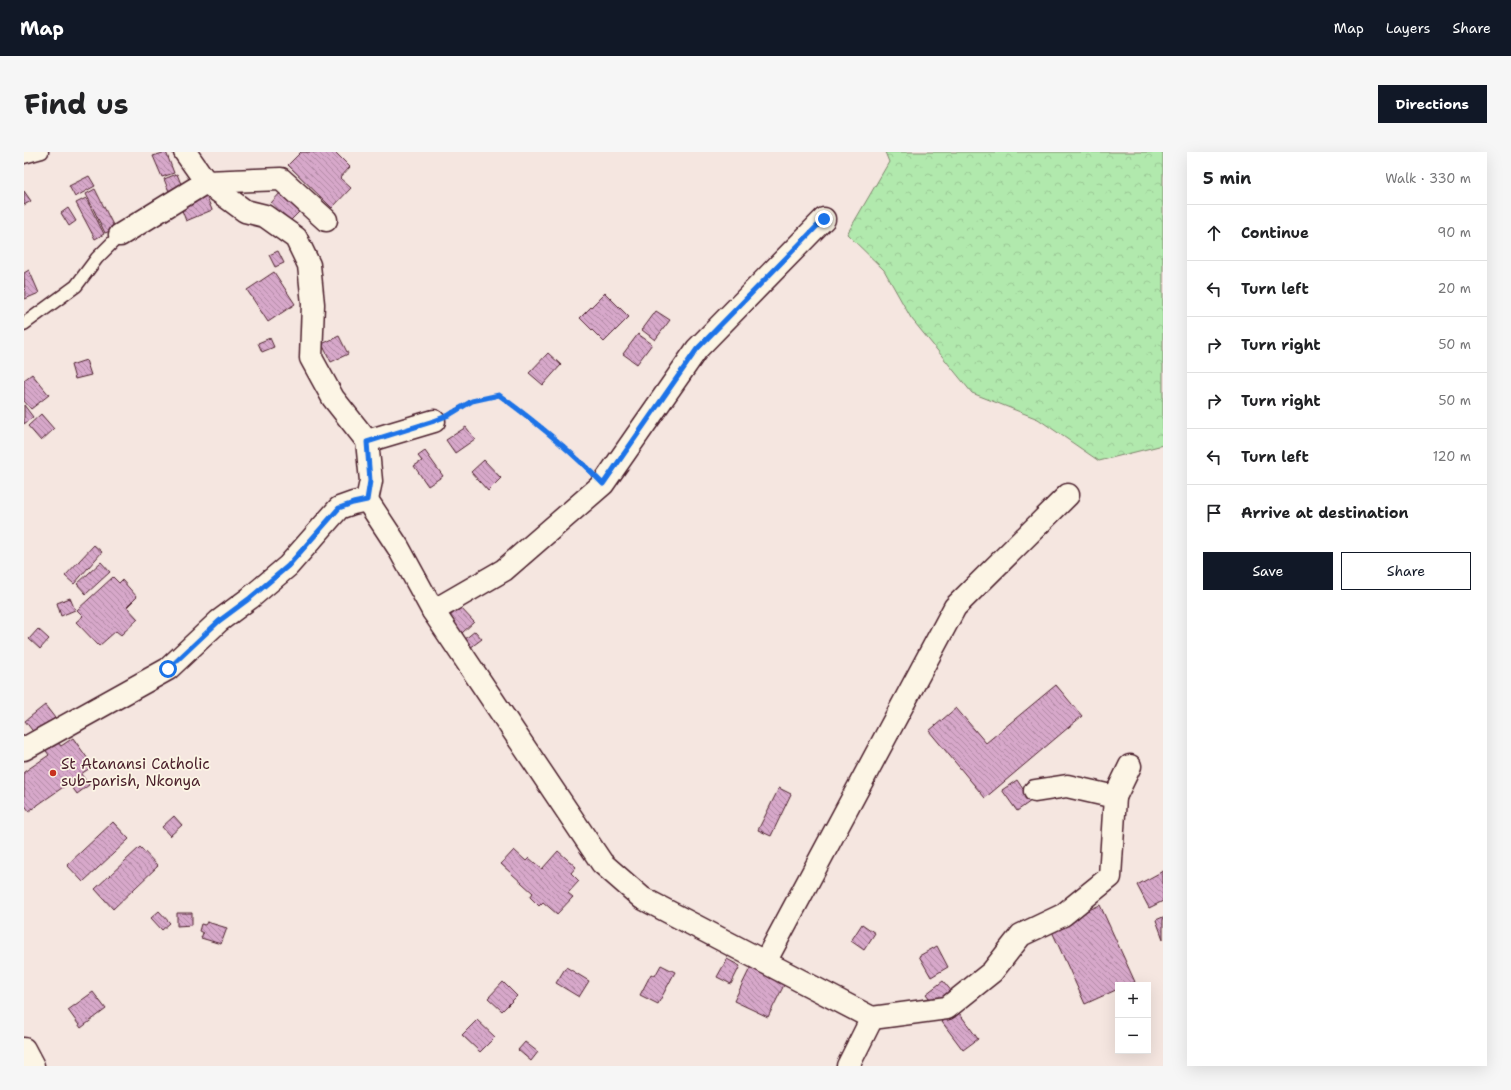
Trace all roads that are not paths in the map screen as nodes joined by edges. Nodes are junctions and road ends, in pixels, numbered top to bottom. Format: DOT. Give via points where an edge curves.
graph roads {
  1 [pos="42,152"];
  2 [pos="185,152"];
  3 [pos="24,157"];
  4 [pos="206,182"];
  5 [pos="824,219"];
  6 [pos="326,220"];
  7 [pos="120,236"];
  8 [pos="24,324"];
  9 [pos="434,421"];
  10 [pos="367,442"];
  11 [pos="1068,494"];
  12 [pos="367,500"];
  13 [pos="433,611"];
  14 [pos="24,749"];
  15 [pos="1130,766"];
  16 [pos="1035,791"];
  17 [pos="1115,797"];
  18 [pos="766,962"];
  19 [pos="872,1018"];
  20 [pos="24,1049"];
  21 [pos="33,1066"];
  22 [pos="848,1066"];
  1 -- 3 [label="lane"];
  2 -- 4 [label="street"];
  4 -- 6 [label="street" via="281,179"];
  4 -- 7 [label="street"];
  4 -- 10 [label="street" via="245,211 265,216 296,238 309,265 313,304 311,358 333,398"];
  5 -- 13 [label="street" via="697,349 603,484 504,570"];
  7 -- 8 [label="lane" via="96,258 76,286"];
  9 -- 10 [label="street"];
  10 -- 12 [label="street" via="370,481"];
  11 -- 18 [label="street" via="955,607"];
  12 -- 13 [label="street" via="398,547"];
  12 -- 14 [label="street" via="339,508 288,566 219,621 168,669"];
  13 -- 18 [label="street" via="602,863 642,898"];
  15 -- 17 [label="street"];
  16 -- 17 [label="street" via="1067,786"];
  17 -- 19 [label="street" via="1110,877 1063,915 1021,935 992,972 947,1008"];
  18 -- 19 [label="street"];
  19 -- 22 [label="street"];
  20 -- 21 [label="street"];
}
